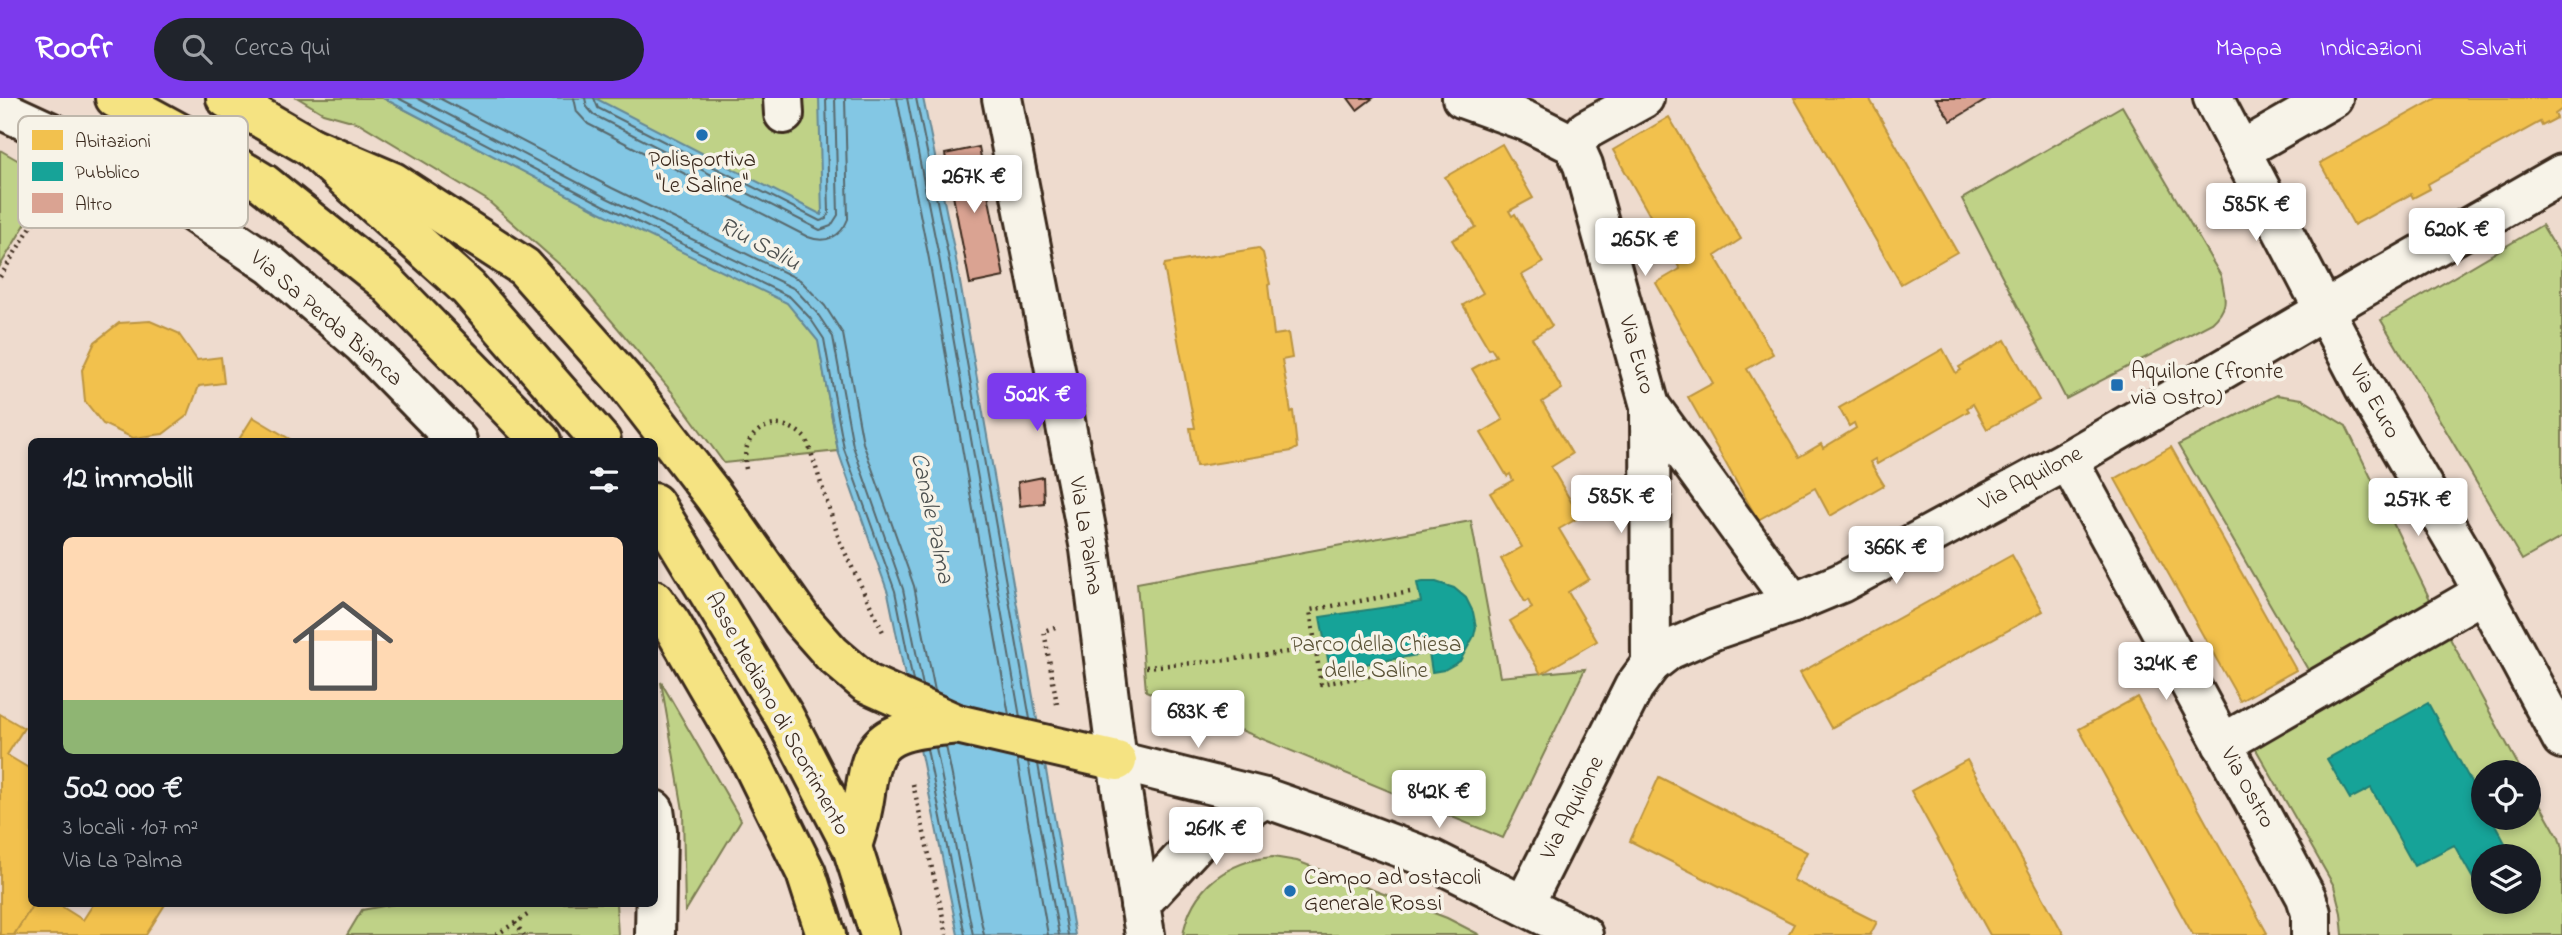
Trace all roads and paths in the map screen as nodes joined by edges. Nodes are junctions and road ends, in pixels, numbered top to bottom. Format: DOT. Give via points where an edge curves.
graph roads {
  1 [pos="115,98"];
  2 [pos="226,98"];
  3 [pos="1002,98"];
  4 [pos="1462,98"];
  5 [pos="1644,98"];
  6 [pos="2213,98"];
  7 [pos="2333,98"];
  8 [pos="0,109"];
  9 [pos="149,116"];
  10 [pos="18,117"];
  11 [pos="1574,145"];
  12 [pos="311,148"];
  13 [pos="2242,150"];
  14 [pos="248,174"];
  15 [pos="2562,174"];
  16 [pos="30,228"];
  17 [pos="216,228"];
  18 [pos="0,277"];
  19 [pos="2323,310"];
  20 [pos="1650,406"];
  21 [pos="454,438"];
  22 [pos="538,438"];
  23 [pos="598,438"];
  24 [pos="2068,460"];
  25 [pos="747,471"];
  26 [pos="658,510"];
  27 [pos="1410,592"];
  28 [pos="2483,593"];
  29 [pos="1095,599"];
  30 [pos="1793,603"];
  31 [pos="658,605"];
  32 [pos="884,635"];
  33 [pos="1325,647"];
  34 [pos="1315,648"];
  35 [pos="1651,664"];
  36 [pos="1423,667"];
  37 [pos="1106,670"];
  38 [pos="904,716"];
  39 [pos="1059,717"];
  40 [pos="2562,739"];
  41 [pos="2222,744"];
  42 [pos="1117,761"];
  43 [pos="913,784"];
  44 [pos="1265,798"];
  45 [pos="852,848"];
  46 [pos="1524,905"];
  47 [pos="656,907"];
  48 [pos="529,914"];
  49 [pos="1143,920"];
  50 [pos="515,923"];
  51 [pos="496,935"];
  52 [pos="524,935"];
  53 [pos="655,935"];
  54 [pos="826,935"];
  55 [pos="880,935"];
  56 [pos="947,935"];
  57 [pos="1583,935"];
  58 [pos="2311,935"];
  1 -- 9 [label="highway"];
  2 -- 12 [label="highway"];
  3 -- 29 [label="street, Via La Palma" via="1090,549"];
  4 -- 11 [label="street" via="1526,121"];
  5 -- 11 [label="street" via="1586,130"];
  6 -- 13 [label="street, Via Euro"];
  7 -- 13 [label="street"];
  8 -- 10 [label="street, Via Sa Perda Bianca"];
  11 -- 20 [label="street, Via Euro"];
  12 -- 23 [label="highway" via="468,288"];
  12 -- 38 [label="highway" via="393,181 524,267 623,379 801,620 832,654"];
  13 -- 19 [label="street, Via Euro"];
  14 -- 22 [label="highway" via="384,281"];
  15 -- 19 [label="street, Via Aquilone"];
  16 -- 18 [label="path"];
  17 -- 21 [label="street, Via Sa Perda Bianca" via="271,265 363,345"];
  19 -- 24 [label="street, Via Aquilone"];
  19 -- 28 [label="street, Via Euro"];
  20 -- 30 [label="street, Via Euro"];
  20 -- 35 [label="street, Via Euro"];
  24 -- 30 [label="street, Via Aquilone" via="1841,583"];
  24 -- 41 [label="street, Via Ostro"];
  25 -- 32 [label="path" via="747,445 766,426 789,426 807,440 840,542"];
  26 -- 45 [label="highway, Asse Mediano di Scorrimento" via="784,716"];
  27 -- 34 [label="path" via="1310,610"];
  28 -- 40 [label="street, Via Euro"];
  28 -- 41 [label="street"];
  29 -- 37 [label="street, Via La Palma"];
  29 -- 39 [label="path" via="1059,606 1061,625 1044,631"];
  30 -- 35 [label="street, Via Aquilone" via="1714,629"];
  31 -- 54 [label="highway, Asse Mediano di Scorrimento" via="752,763 806,873"];
  33 -- 34 [label="path"];
  34 -- 36 [label="path" via="1321,684"];
  34 -- 37 [label="path"];
  35 -- 46 [label="street, Via Aquilone" via="1634,687"];
  37 -- 42 [label="street, Via La Palma"];
  38 -- 42 [label="highway"];
  38 -- 45 [label="highway" via="867,771"];
  41 -- 58 [label="street, Via Ostro" via="2306,897"];
  42 -- 44 [label="street"];
  42 -- 49 [label="street, Via La Palma"];
  43 -- 56 [label="path"];
  44 -- 46 [label="street" via="1431,859"];
  44 -- 49 [label="street" via="1203,836"];
  45 -- 55 [label="highway, Asse Mediano di Scorrimento"];
  46 -- 57 [label="street"];
  47 -- 53 [label="street"];
  48 -- 50 [label="path"];
  50 -- 51 [label="path"];
  50 -- 52 [label="path"];
}
